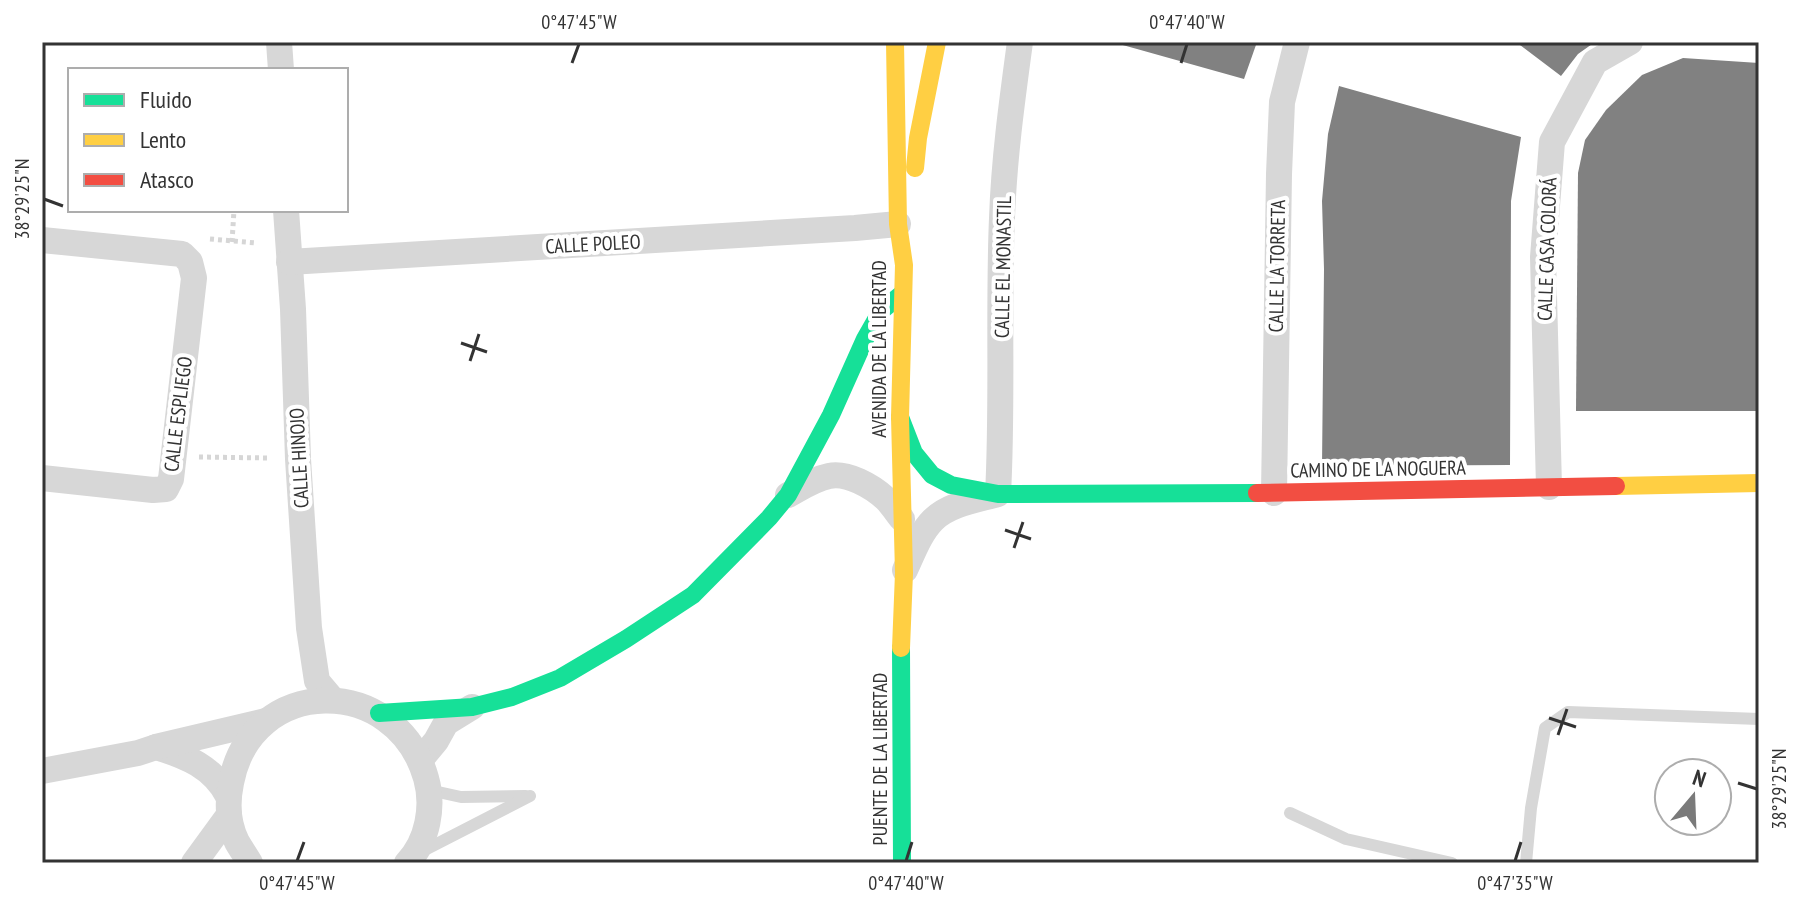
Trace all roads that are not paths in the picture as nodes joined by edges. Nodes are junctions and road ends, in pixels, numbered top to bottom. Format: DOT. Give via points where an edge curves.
graph roads {
  1 [pos="279,42"];
  2 [pos="895,42"];
  3 [pos="937,42"];
  4 [pos="1020,42"];
  5 [pos="1297,42"];
  6 [pos="1630,42"];
  7 [pos="281,68"];
  8 [pos="286,212"];
  9 [pos="898,224"];
  10 [pos="42,240"];
  11 [pos="289,262"];
  12 [pos="904,265"];
  13 [pos="903,293"];
  14 [pos="900,417"];
  15 [pos="42,478"];
  16 [pos="1759,483"];
  17 [pos="1549,487"];
  18 [pos="1274,493"];
  19 [pos="998,494"];
  20 [pos="788,495"];
  21 [pos="902,519"];
  22 [pos="904,573"];
  23 [pos="901,656"];
  24 [pos="333,700"];
  25 [pos="472,707"];
  26 [pos="379,713"];
  27 [pos="1759,719"];
  28 [pos="266,721"];
  29 [pos="156,747"];
  30 [pos="421,759"];
  31 [pos="42,771"];
  32 [pos="429,790"];
  33 [pos="229,806"];
  34 [pos="1290,813"];
  35 [pos="410,860"];
  36 [pos="194,863"];
  37 [pos="250,863"];
  38 [pos="902,863"];
  39 [pos="1452,863"];
  40 [pos="1526,863"];
  1 -- 7 [label="street"];
  2 -- 9 [label="street, AVENIDA DE LA LIBERTAD"];
  3 -- 12 [label="street" via="918,138"];
  4 -- 19 [label="street, CALLE EL MONASTIL" via="1002,219"];
  5 -- 18 [label="street, CALLE LA TORRETA" via="1282,102"];
  6 -- 17 [label="street, CALLE CASA COLORÁ" via="1595,62 1552,142 1543,257"];
  8 -- 11 [label="street, CALLE HINOJO"];
  9 -- 11 [label="street, CALLE POLEO"];
  9 -- 12 [label="street, AVENIDA DE LA LIBERTAD"];
  10 -- 15 [label="street, CALLE ESPLIEGO" via="182,254 194,278 166,489"];
  11 -- 24 [label="street, CALLE HINOJO" via="311,641 317,681"];
  12 -- 13 [label="street, AVENIDA DE LA LIBERTAD"];
  13 -- 14 [label="street, AVENIDA DE LA LIBERTAD"];
  13 -- 20 [label="street" via="881,311 865,339"];
  14 -- 19 [label="street, CAMINO DE LA NOGUERA" via="914,453 932,475 951,485"];
  14 -- 21 [label="street, AVENIDA DE LA LIBERTAD"];
  16 -- 17 [label="street, CAMINO DE LA NOGUERA"];
  17 -- 18 [label="street, CAMINO DE LA NOGUERA"];
  18 -- 19 [label="street, CAMINO DE LA NOGUERA"];
  19 -- 22 [label="street" via="951,508 934,519"];
  20 -- 21 [label="street" via="833,475 854,479 886,499"];
  20 -- 25 [label="street" via="693,595 560,678"];
  21 -- 22 [label="street, AVENIDA DE LA LIBERTAD"];
  22 -- 23 [label="street, AVENIDA DE LA LIBERTAD"];
  23 -- 38 [label="street, PUENTE DE LA LIBERTAD"];
  24 -- 26 [label="street"];
  24 -- 28 [label="street" via="309,702"];
  25 -- 26 [label="street"];
  25 -- 30 [label="street" via="446,723"];
  26 -- 30 [label="street" via="404,733"];
  27 -- 40 [label="lane" via="1568,712 1545,728"];
  28 -- 29 [label="street"];
  28 -- 33 [label="street" via="246,742 233,768"];
  29 -- 31 [label="street"];
  29 -- 33 [label="street" via="198,763 221,783"];
  30 -- 32 [label="street"];
  32 -- 35 [label="street" via="424,836"];
  32 -- 35 [label="lane" via="461,797 530,796"];
  33 -- 36 [label="street"];
  33 -- 37 [label="street" via="236,841"];
  34 -- 39 [label="lane" via="1346,839"];
}
